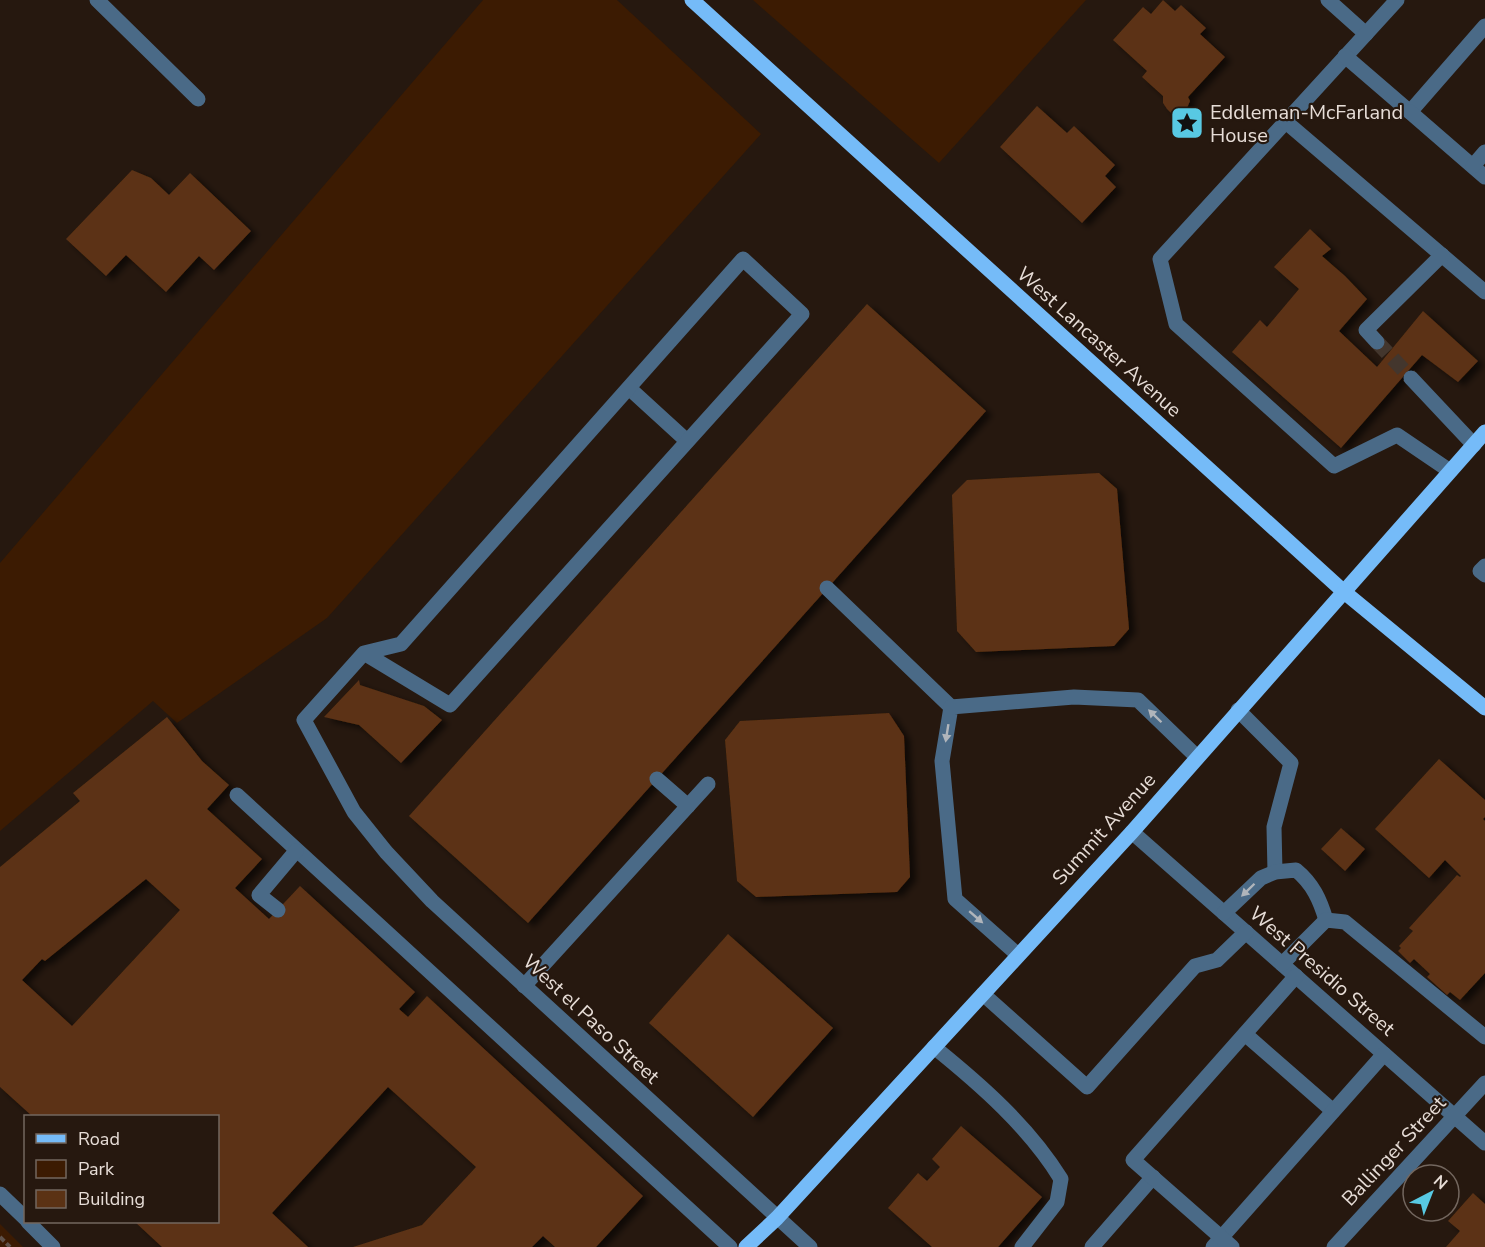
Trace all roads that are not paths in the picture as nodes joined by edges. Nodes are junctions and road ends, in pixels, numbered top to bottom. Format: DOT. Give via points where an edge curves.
graph roads {
  1 [pos="97,0"];
  2 [pos="692,0"];
  3 [pos="1328,0"];
  4 [pos="1397,0"];
  5 [pos="1485,27"];
  6 [pos="1366,34"];
  7 [pos="1345,56"];
  8 [pos="198,99"];
  9 [pos="1410,112"];
  10 [pos="1286,122"];
  11 [pos="1485,153"];
  12 [pos="1473,166"];
  13 [pos="1485,177"];
  14 [pos="1442,255"];
  15 [pos="1485,292"];
  16 [pos="1377,342"];
  17 [pos="1412,378"];
  18 [pos="629,388"];
  19 [pos="1485,432"];
  20 [pos="687,441"];
  21 [pos="1474,445"];
  22 [pos="1450,471"];
  23 [pos="1485,566"];
  24 [pos="1485,575"];
  25 [pos="827,588"];
  26 [pos="1342,591"];
  27 [pos="364,653"];
  28 [pos="951,707"];
  29 [pos="1485,708"];
  30 [pos="1238,710"];
  31 [pos="1197,757"];
  32 [pos="657,779"];
  33 [pos="708,784"];
  34 [pos="237,795"];
  35 [pos="688,806"];
  36 [pos="1132,832"];
  37 [pos="296,851"];
  38 [pos="1275,872"];
  39 [pos="278,910"];
  40 [pos="1224,913"];
  41 [pos="1326,920"];
  42 [pos="1246,932"];
  43 [pos="1018,955"];
  44 [pos="1282,964"];
  45 [pos="1296,976"];
  46 [pos="524,986"];
  47 [pos="983,994"];
  48 [pos="1245,1034"];
  49 [pos="1485,1037"];
  50 [pos="933,1047"];
  51 [pos="1384,1054"];
  52 [pos="1485,1083"];
  53 [pos="1333,1111"];
  54 [pos="1455,1116"];
  55 [pos="1485,1143"];
  56 [pos="1153,1177"];
  57 [pos="0,1194"];
  58 [pos="24,1216"];
  59 [pos="777,1218"];
  60 [pos="31,1223"];
  61 [pos="1222,1244"];
  62 [pos="54,1247"];
  63 [pos="730,1247"];
  64 [pos="746,1247"];
  65 [pos="810,1247"];
  66 [pos="1022,1247"];
  67 [pos="1092,1247"];
  68 [pos="1334,1247"];
  1 -- 8 [label="street"];
  2 -- 26 [label="main road, West Lancaster Avenue"];
  3 -- 6 [label="street"];
  4 -- 6 [label="street"];
  5 -- 9 [label="street"];
  6 -- 7 [label="street"];
  7 -- 9 [label="street"];
  7 -- 10 [label="street"];
  9 -- 12 [label="street"];
  10 -- 14 [label="street"];
  10 -- 22 [label="street" via="1160,259 1176,324 1334,466 1396,435"];
  11 -- 12 [label="street"];
  12 -- 13 [label="street"];
  14 -- 15 [label="street"];
  14 -- 16 [label="street" via="1366,330"];
  17 -- 21 [label="street"];
  18 -- 20 [label="street"];
  18 -- 20 [label="street" via="743,260 752,267 802,314"];
  18 -- 27 [label="street" via="401,644"];
  19 -- 21 [label="main road, Summit Avenue"];
  20 -- 27 [label="street" via="450,705"];
  21 -- 22 [label="main road, Summit Avenue"];
  22 -- 26 [label="main road, Summit Avenue"];
  23 -- 24 [label="street" via="1480,571"];
  25 -- 28 [label="street"];
  26 -- 29 [label="main road, West Lancaster Avenue"];
  26 -- 30 [label="main road, Summit Avenue"];
  27 -- 46 [label="street, West el Paso Street" via="304,720 354,812 386,852 432,901"];
  31 -- 28 [label="street, one-way" via="1138,700 1074,697"];
  28 -- 43 [label="street, one-way" via="942,761 955,899"];
  30 -- 31 [label="main road, Summit Avenue"];
  30 -- 38 [label="street" via="1291,763 1274,827"];
  31 -- 36 [label="main road, Summit Avenue"];
  32 -- 35 [label="street"];
  33 -- 35 [label="street"];
  34 -- 37 [label="street"];
  35 -- 46 [label="street"];
  36 -- 40 [label="street, West Presidio Street"];
  36 -- 43 [label="main road, Summit Avenue"];
  37 -- 39 [label="street" via="259,895"];
  37 -- 63 [label="street"];
  38 -- 40 [label="street, one-way" via="1261,878"];
  38 -- 41 [label="street" via="1296,870 1307,879 1321,901"];
  40 -- 42 [label="street, West Presidio Street"];
  41 -- 44 [label="street"];
  41 -- 49 [label="street" via="1345,922"];
  42 -- 44 [label="street, West Presidio Street"];
  42 -- 47 [label="street" via="1217,960 1195,966 1087,1087"];
  43 -- 47 [label="main road, Summit Avenue"];
  44 -- 45 [label="street, West Presidio Street"];
  45 -- 48 [label="street"];
  45 -- 51 [label="street, West Presidio Street"];
  46 -- 59 [label="street, West el Paso Street"];
  47 -- 50 [label="main road, Summit Avenue"];
  48 -- 53 [label="street"];
  48 -- 56 [label="street" via="1133,1160"];
  50 -- 59 [label="main road, Summit Avenue"];
  50 -- 66 [label="street" via="983,1087 1048,1158 1061,1179 1057,1202"];
  51 -- 53 [label="street"];
  51 -- 54 [label="street, West Presidio Street"];
  52 -- 54 [label="street, Ballinger Street"];
  53 -- 61 [label="street"];
  54 -- 55 [label="street, West Presidio Street"];
  54 -- 68 [label="street, Ballinger Street"];
  56 -- 61 [label="street"];
  56 -- 67 [label="street"];
  57 -- 58 [label="street"];
  59 -- 64 [label="main road, Summit Avenue"];
  59 -- 65 [label="street, West el Paso Street"];
  60 -- 62 [label="street"];
}
